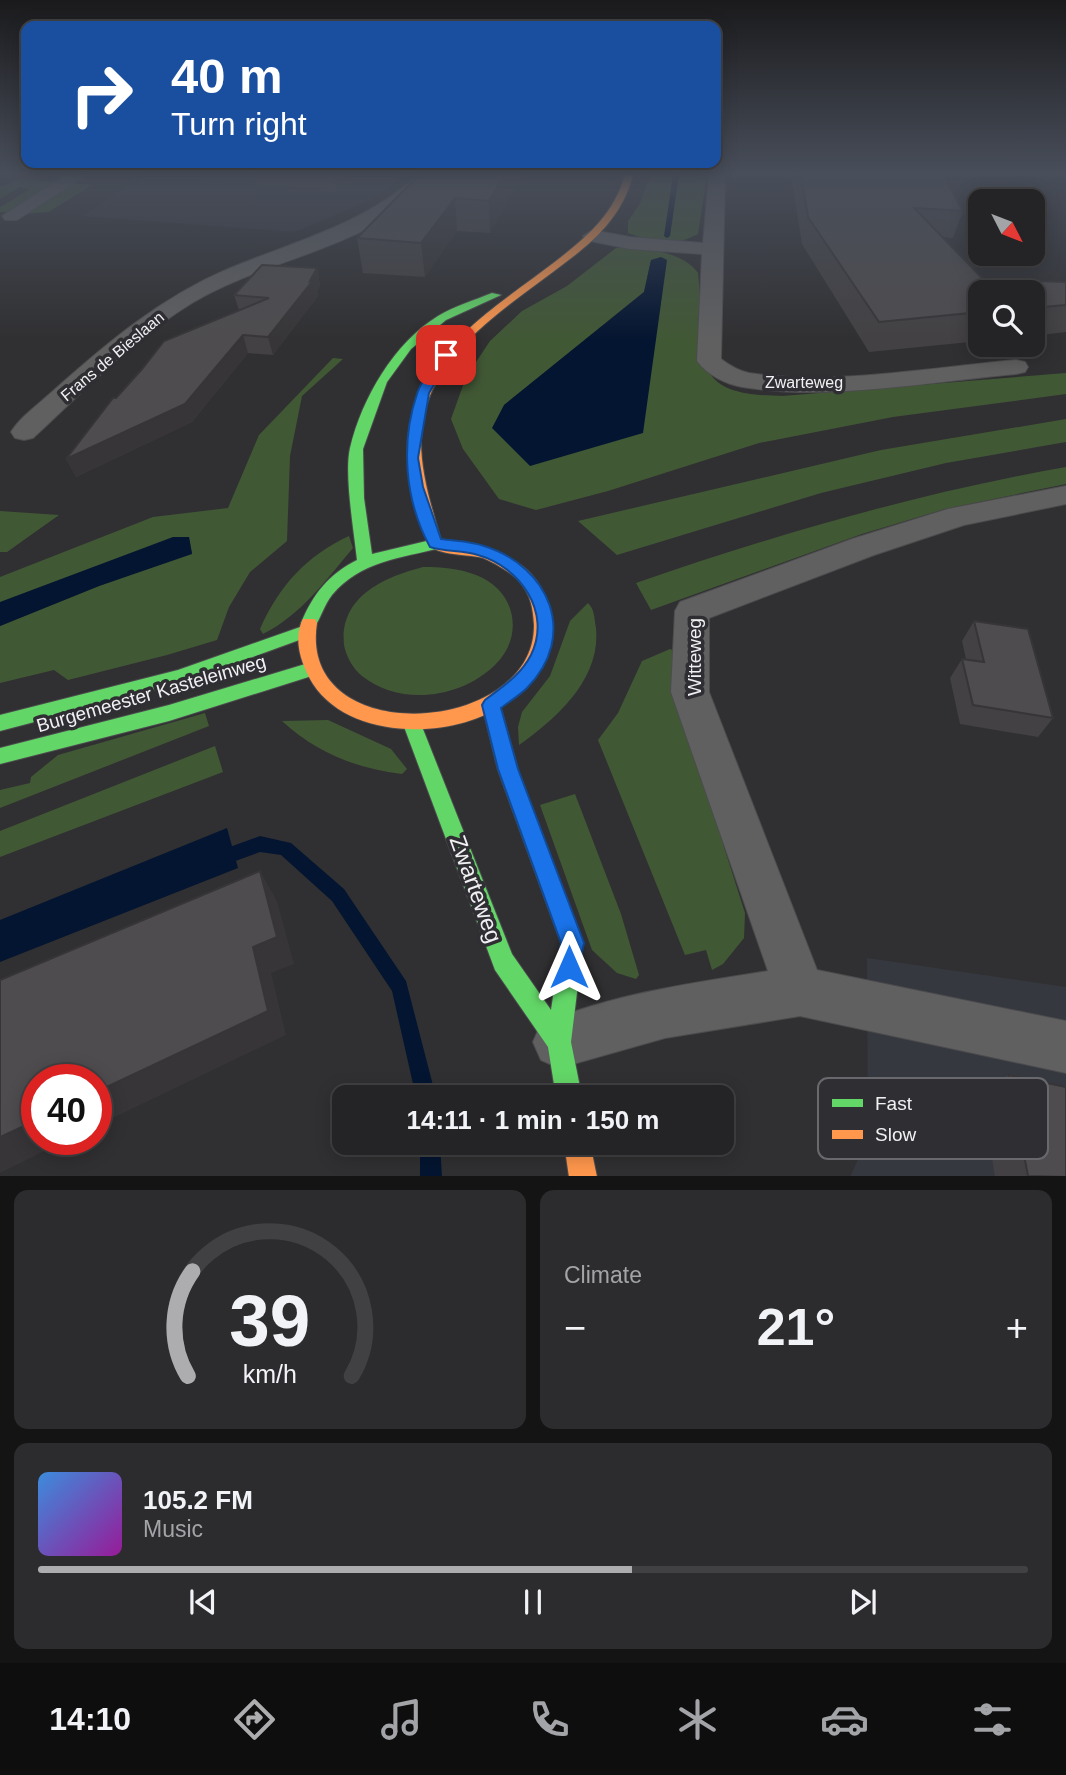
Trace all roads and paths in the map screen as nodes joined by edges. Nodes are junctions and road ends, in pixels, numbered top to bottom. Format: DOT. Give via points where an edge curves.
graph roads {
  1 [pos="344,230"];
  2 [pos="597,230"];
  3 [pos="713,230"];
  4 [pos="592,236"];
  5 [pos="712,249"];
  6 [pos="562,264"];
  7 [pos="1016,367"];
  8 [pos="24,432"];
  9 [pos="1066,495"];
  10 [pos="435,544"];
  11 [pos="365,562"];
  12 [pos="307,631"];
  13 [pos="312,669"];
  14 [pos="491,705"];
  15 [pos="0,723"];
  16 [pos="412,724"];
  17 [pos="0,756"];
  18 [pos="800,991"];
  19 [pos="559,1042"];
  20 [pos="1066,1047"];
  21 [pos="567,1085"];
  22 [pos="579,1155"];
  23 [pos="583,1176"];
  1 -- 8 [label="street, Frans de Bieslaan" via="212,284 165,310"];
  2 -- 4 [label="main road"];
  3 -- 5 [label="street, Zwarteweg"];
  4 -- 5 [label="street"];
  4 -- 6 [label="main road"];
  5 -- 7 [label="street, Zwarteweg" via="709,361 721,372 743,380 820,385"];
  6 -- 10 [label="main road" via="478,324 446,355 423,393 412,458 422,511"];
  6 -- 11 [label="main road" via="442,318 407,347 381,382 356,449"];
  9 -- 18 [label="street, Witteweg" via="958,516 692,611 690,692"];
  10 -- 11 [label="main road" via="398,549"];
  10 -- 14 [label="main road" via="480,550 507,562 539,594 546,627 540,656 521,682"];
  11 -- 12 [label="main road" via="336,581 317,604"];
  12 -- 13 [label="main road"];
  12 -- 15 [label="main road, Burgemeester Kasteleinweg" via="179,677"];
  13 -- 16 [label="main road" via="335,699 370,718"];
  13 -- 17 [label="main road, Burgemeester Kasteleinweg" via="169,713"];
  14 -- 16 [label="main road" via="453,719"];
  14 -- 19 [label="main road, Zwarteweg" via="508,769 572,943"];
  16 -- 19 [label="main road, Zwarteweg" via="503,962"];
  18 -- 19 [label="street" via="665,1013"];
  18 -- 20 [label="street"];
  19 -- 21 [label="main road, Zwarteweg"];
  22 -- 23 [label="main road"];
}
